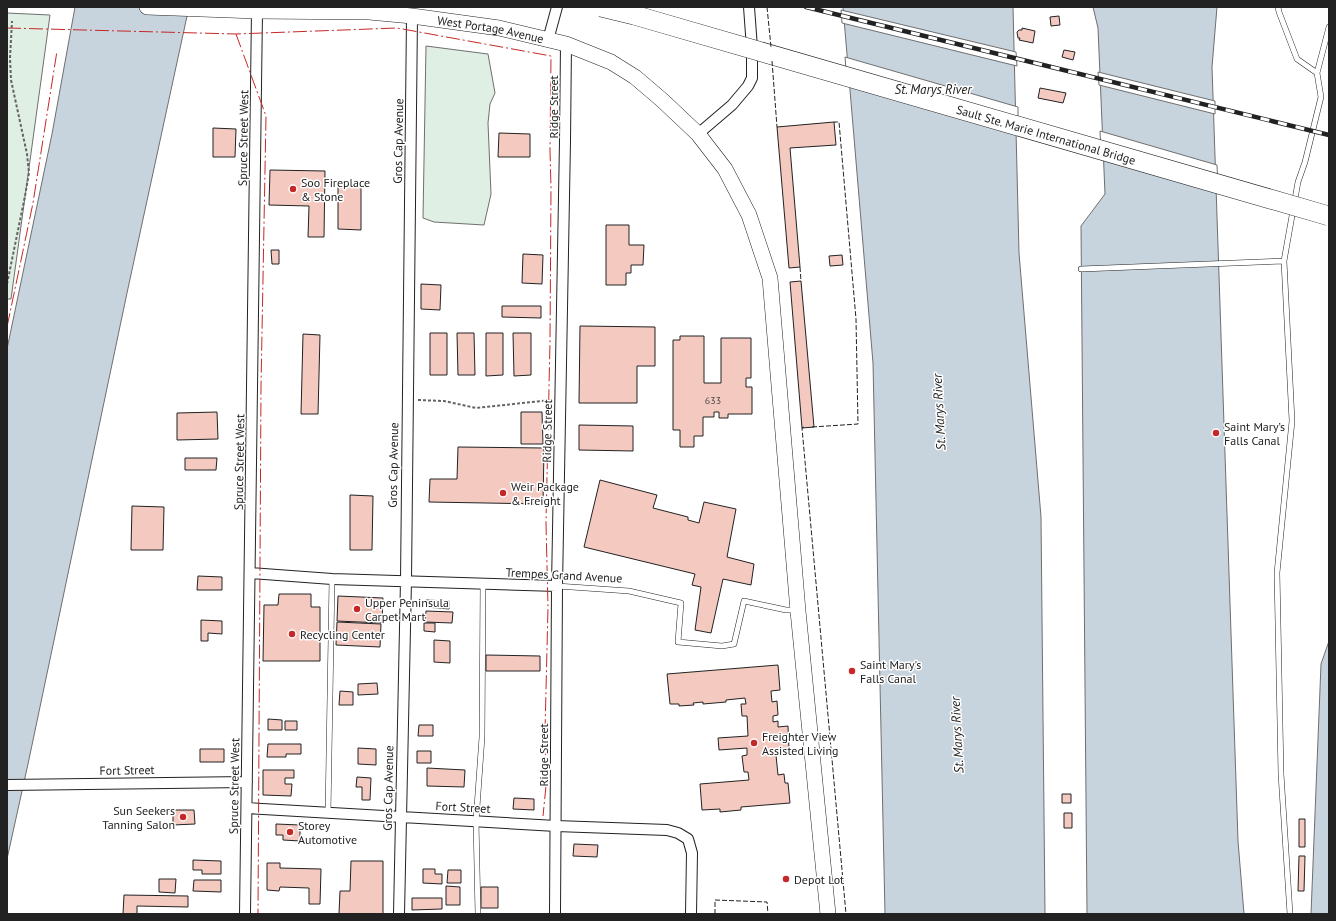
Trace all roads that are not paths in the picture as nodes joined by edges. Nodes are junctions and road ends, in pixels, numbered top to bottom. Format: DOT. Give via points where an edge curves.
graph roads {
  1 [pos="147,7"];
  2 [pos="557,7"];
  3 [pos="602,7"];
  4 [pos="749,7"];
  5 [pos="1278,7"];
  6 [pos="257,11"];
  7 [pos="412,16"];
  8 [pos="1329,27"];
  9 [pos="548,40"];
  10 [pos="566,44"];
  11 [pos="1317,73"];
  12 [pos="698,134"];
  13 [pos="1329,216"];
  14 [pos="1284,261"];
  15 [pos="1081,268"];
  16 [pos="250,573"];
  17 [pos="332,579"];
  18 [pos="406,580"];
  19 [pos="484,583"];
  20 [pos="557,586"];
  21 [pos="798,610"];
  22 [pos="247,782"];
  23 [pos="7,785"];
  24 [pos="247,808"];
  25 [pos="328,812"];
  26 [pos="401,817"];
  27 [pos="476,821"];
  28 [pos="556,826"];
  29 [pos="245,914"];
  30 [pos="399,914"];
  31 [pos="478,914"];
  32 [pos="555,914"];
  33 [pos="691,914"];
  34 [pos="828,914"];
  35 [pos="1290,914"];
  1 -- 6 [label="street, West Portage Avenue"];
  2 -- 9 [label="street"];
  3 -- 13 [label="highway, Sault Ste. Marie International Bridge, bridge"];
  4 -- 12 [label="street" via="752,78 732,105"];
  5 -- 11 [label="lane" via="1297,59"];
  6 -- 7 [label="street, West Portage Avenue" via="369,12"];
  6 -- 16 [label="street, Spruce Street West"];
  7 -- 9 [label="street, West Portage Avenue" via="499,28"];
  7 -- 18 [label="street, Gros Cap Avenue"];
  8 -- 11 [label="lane"];
  9 -- 10 [label="street, West Portage Avenue"];
  10 -- 12 [label="street, West Portage Avenue" via="611,62 635,77"];
  10 -- 20 [label="street, Ridge Street"];
  11 -- 14 [label="lane" via="1321,97 1298,182"];
  12 -- 21 [label="street, West Portage Avenue" via="725,169 749,215 770,278"];
  14 -- 15 [label="lane"];
  14 -- 35 [label="lane" via="1292,421 1277,573 1281,774"];
  16 -- 17 [label="street, Trempes Grand Avenue"];
  16 -- 22 [label="street, Spruce Street West"];
  17 -- 18 [label="street, Trempes Grand Avenue"];
  17 -- 25 [label="lane"];
  18 -- 19 [label="street, Trempes Grand Avenue"];
  18 -- 26 [label="street, Gros Cap Avenue"];
  19 -- 20 [label="street, Trempes Grand Avenue"];
  19 -- 27 [label="lane" via="482,737"];
  20 -- 21 [label="lane, Trempes Grand Avenue" via="629,591 680,603 678,642 722,646 734,644 744,601"];
  20 -- 28 [label="street, Ridge Street"];
  21 -- 34 [label="street, West Portage Avenue"];
  22 -- 23 [label="street, Fort Street"];
  22 -- 24 [label="street, Spruce Street West"];
  24 -- 25 [label="street, Fort Street"];
  24 -- 29 [label="street, Spruce Street West"];
  25 -- 26 [label="street, Fort Street"];
  26 -- 27 [label="street, Fort Street"];
  26 -- 30 [label="street, Gros Cap Avenue"];
  27 -- 28 [label="street, Fort Street"];
  27 -- 31 [label="lane"];
  28 -- 32 [label="street, Ridge Street"];
  28 -- 33 [label="street, Fort Street" via="678,832 688,839 692,854"];
}
